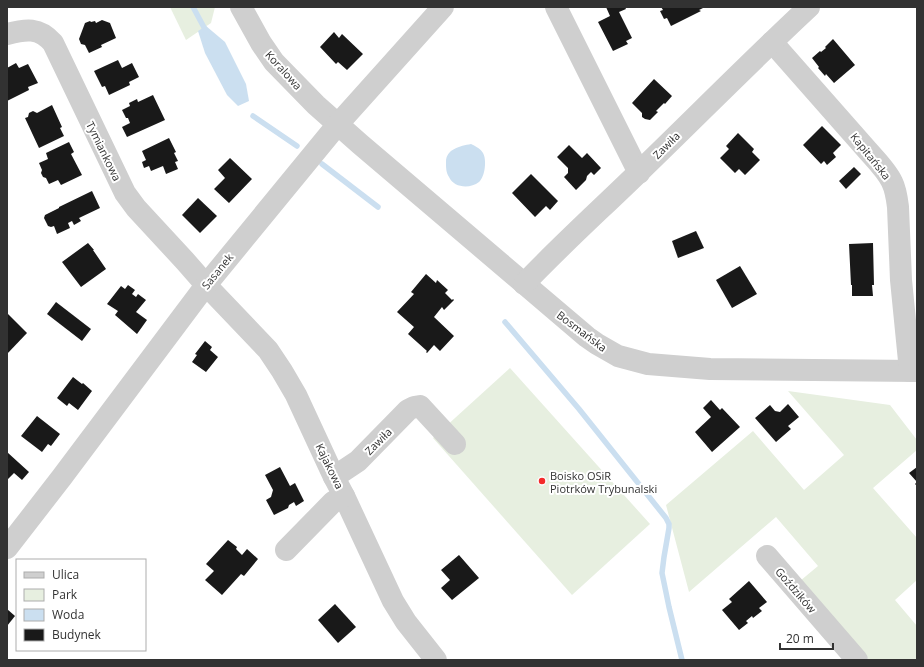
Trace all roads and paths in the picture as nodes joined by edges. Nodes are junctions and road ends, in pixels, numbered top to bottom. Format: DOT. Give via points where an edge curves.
graph roads {
  1 [pos="241,7"];
  2 [pos="556,7"];
  3 [pos="808,7"];
  4 [pos="442,8"];
  5 [pos="7,34"];
  6 [pos="772,42"];
  7 [pos="338,124"];
  8 [pos="639,172"];
  9 [pos="524,284"];
  10 [pos="206,285"];
  11 [pos="913,371"];
  12 [pos="455,444"];
  13 [pos="334,477"];
  14 [pos="344,496"];
  15 [pos="7,548"];
  16 [pos="286,550"];
  17 [pos="767,556"];
  18 [pos="436,660"];
  19 [pos="857,660"];
  1 -- 7 [label="street, Koralowa" via="274,62"];
  2 -- 8 [label="street"];
  3 -- 6 [label="street, Zawiła"];
  4 -- 7 [label="street, Sasanek"];
  5 -- 10 [label="street, Tymiankowa" via="34,31 53,43 125,193"];
  6 -- 8 [label="street, Zawiła"];
  6 -- 11 [label="street, Kapitańska" via="882,167 892,182 897,196 901,280"];
  7 -- 9 [label="street, Bosmańska"];
  7 -- 10 [label="street, Sasanek"];
  8 -- 9 [label="street, Zawiła"];
  9 -- 11 [label="street, Bosmańska" via="597,344 618,356 648,364 710,368"];
  10 -- 13 [label="street, Kajakowa" via="268,350 282,370"];
  10 -- 15 [label="street, Sasanek"];
  12 -- 13 [label="street, Zawiła" via="420,406 414,407 408,410 358,461"];
  13 -- 14 [label="street, Kajakowa"];
  14 -- 16 [label="street" via="333,502"];
  14 -- 18 [label="street, Kajakowa" via="393,601"];
  17 -- 19 [label="street, Goździków"];
}
